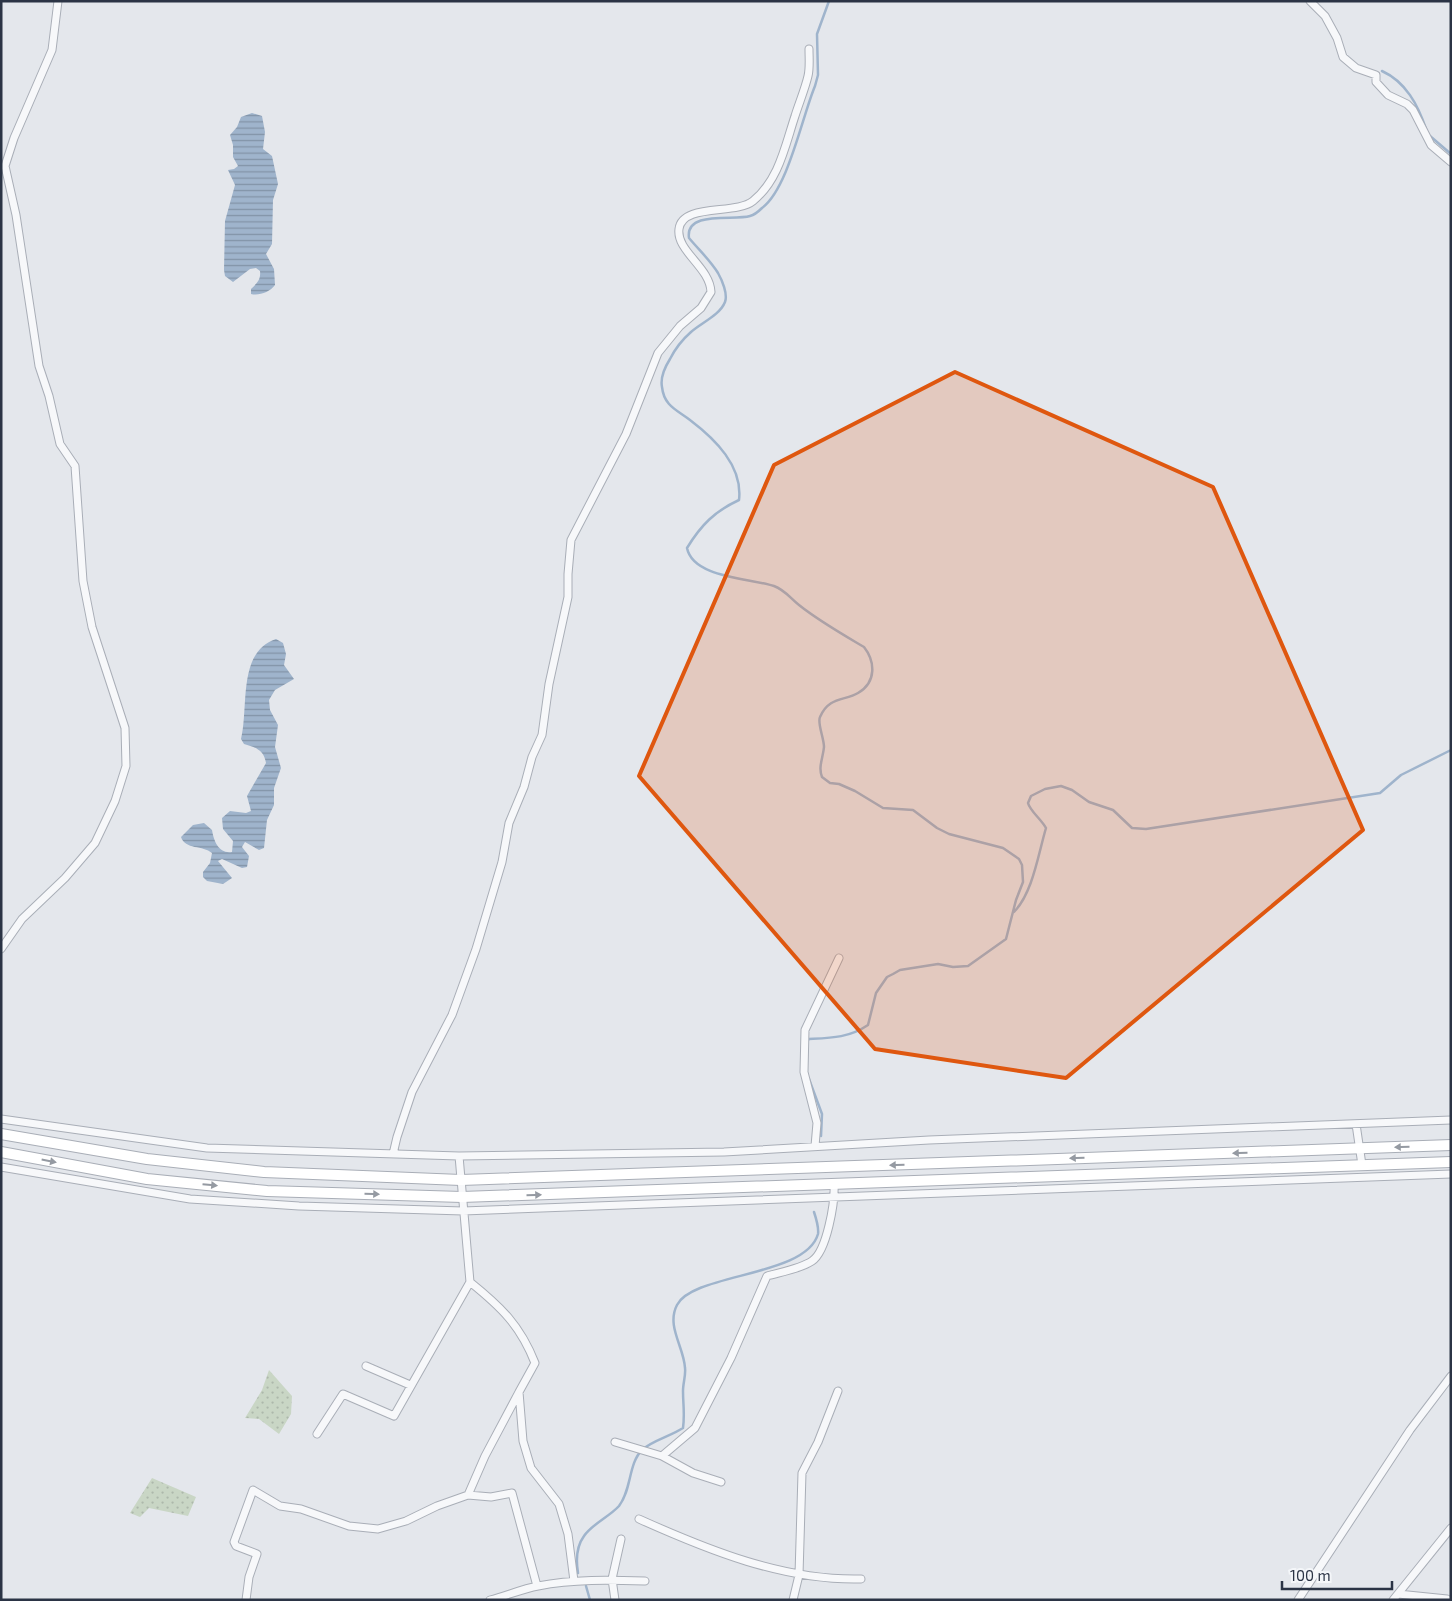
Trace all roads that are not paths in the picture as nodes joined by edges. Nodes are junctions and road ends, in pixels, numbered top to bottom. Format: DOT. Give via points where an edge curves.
graph roads {
  1 [pos="58,1"];
  2 [pos="1310,1"];
  3 [pos="809,49"];
  4 [pos="1451,162"];
  5 [pos="1,948"];
  6 [pos="839,958"];
  7 [pos="1,1120"];
  8 [pos="1451,1120"];
  9 [pos="1356,1124"];
  10 [pos="1,1134"];
  11 [pos="1451,1145"];
  12 [pos="815,1146"];
  13 [pos="1359,1149"];
  14 [pos="1,1152"];
  15 [pos="393,1154"];
  16 [pos="459,1156"];
  17 [pos="1451,1162"];
  18 [pos="921,1164"];
  19 [pos="1362,1165"];
  20 [pos="1,1167"];
  21 [pos="1451,1174"];
  22 [pos="461,1180"];
  23 [pos="921,1181"];
  24 [pos="834,1185"];
  25 [pos="462,1197"];
  26 [pos="835,1198"];
  27 [pos="463,1211"];
  28 [pos="470,1282"];
  29 [pos="366,1366"];
  30 [pos="1451,1376"];
  31 [pos="410,1385"];
  32 [pos="838,1391"];
  33 [pos="519,1392"];
  34 [pos="317,1434"];
  35 [pos="615,1442"];
  36 [pos="662,1456"];
  37 [pos="721,1482"];
  38 [pos="468,1496"];
  39 [pos="639,1519"];
  40 [pos="1451,1528"];
  41 [pos="621,1539"];
  42 [pos="799,1575"];
  43 [pos="612,1579"];
  44 [pos="861,1579"];
  45 [pos="574,1581"];
  46 [pos="645,1581"];
  47 [pos="536,1586"];
  48 [pos="1398,1594"];
  49 [pos="1448,1597"];
  50 [pos="246,1600"];
  51 [pos="490,1600"];
  52 [pos="615,1600"];
  53 [pos="793,1600"];
  54 [pos="1298,1600"];
  55 [pos="1393,1600"];
  1 -- 5 [label="street" via="52,50 5,166 16,215 39,366 60,444 75,466 83,581 92,627 125,728 126,766 115,801 95,843 65,878 22,919"];
  2 -- 4 [label="street" via="1325,16 1343,57 1356,68 1376,75 1376,82 1383,90 1413,110 1431,145"];
  3 -- 15 [label="street" via="808,75 784,151 768,185 746,206 699,212 686,217 679,228 683,245 710,280 711,292 701,308 680,326 658,353 626,434 572,540 568,597 549,684 542,735 509,824 502,862 476,949 452,1016 412,1092"];
  6 -- 12 [label="street" via="805,1030 804,1072 817,1123"];
  7 -- 15 [label="street" via="207,1148"];
  8 -- 9 [label="street"];
  9 -- 12 [label="street"];
  9 -- 13 [label="street"];
  10 -- 22 [label="main road" via="147,1159 264,1172"];
  11 -- 13 [label="main road, one-way"];
  12 -- 16 [label="street" via="724,1152"];
  13 -- 18 [label="main road, one-way"];
  13 -- 19 [label="street"];
  14 -- 25 [label="main road, one-way" via="147,1179 267,1191"];
  15 -- 16 [label="street"];
  16 -- 22 [label="street"];
  17 -- 19 [label="main road"];
  18 -- 22 [label="main road, one-way"];
  18 -- 23 [label="main road"];
  19 -- 23 [label="main road"];
  20 -- 27 [label="street" via="190,1199 308,1207"];
  21 -- 26 [label="street"];
  22 -- 25 [label="street"];
  23 -- 24 [label="main road"];
  25 -- 24 [label="main road, one-way"];
  24 -- 26 [label="street"];
  25 -- 27 [label="street"];
  26 -- 27 [label="street"];
  26 -- 36 [label="street" via="821,1251 812,1262 768,1276 695,1428"];
  27 -- 28 [label="street"];
  28 -- 31 [label="street"];
  28 -- 33 [label="street" via="513,1321 526,1340 534,1363"];
  29 -- 31 [label="street"];
  30 -- 54 [label="street" via="1410,1430"];
  31 -- 34 [label="street" via="394,1416 343,1394"];
  32 -- 42 [label="street" via="802,1473"];
  33 -- 38 [label="street"];
  33 -- 45 [label="street" via="523,1441 531,1468 559,1504 568,1534"];
  35 -- 36 [label="street"];
  36 -- 37 [label="street" via="692,1473"];
  38 -- 47 [label="street" via="512,1493"];
  38 -- 50 [label="street" via="378,1529 350,1526 301,1509 280,1506 254,1490 234,1542 236,1546 257,1554"];
  39 -- 42 [label="street" via="710,1549"];
  40 -- 48 [label="street"];
  41 -- 43 [label="street"];
  42 -- 44 [label="street" via="835,1580"];
  42 -- 53 [label="street"];
  43 -- 45 [label="street"];
  43 -- 46 [label="street"];
  43 -- 52 [label="street"];
  45 -- 47 [label="street"];
  47 -- 51 [label="street"];
  48 -- 49 [label="street"];
  48 -- 55 [label="street"];
}
